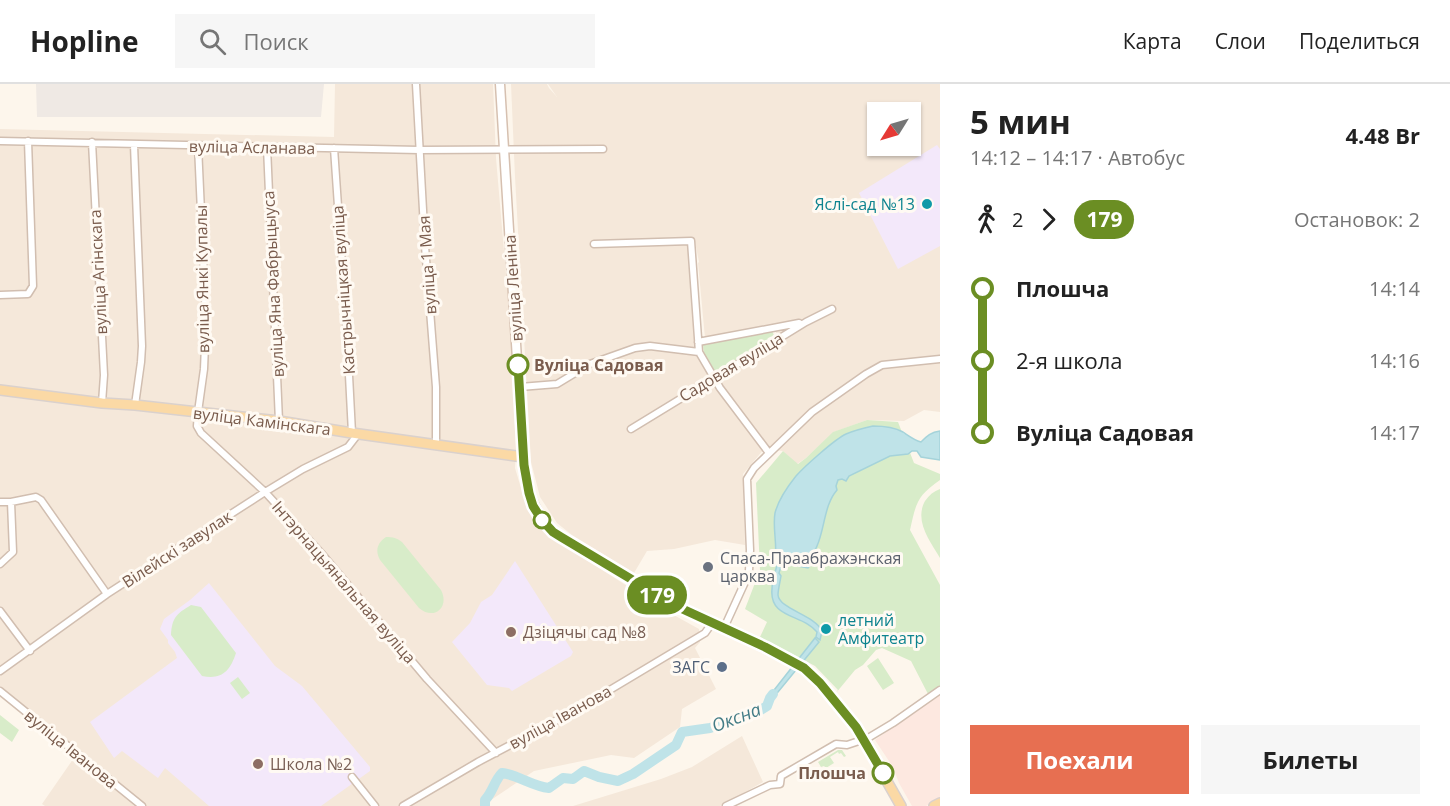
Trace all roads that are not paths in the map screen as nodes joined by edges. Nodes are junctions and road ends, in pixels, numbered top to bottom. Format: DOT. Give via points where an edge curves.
graph roads {
  1 [pos="416,84"];
  2 [pos="500,84"];
  3 [pos="0,141"];
  4 [pos="28,141"];
  5 [pos="92,142"];
  6 [pos="134,145"];
  7 [pos="198,146"];
  8 [pos="267,147"];
  9 [pos="334,148"];
  10 [pos="503,149"];
  11 [pos="603,149"];
  12 [pos="419,150"];
  13 [pos="594,244"];
  14 [pos="0,295"];
  15 [pos="832,309"];
  16 [pos="806,322"];
  17 [pos="698,342"];
  18 [pos="699,352"];
  19 [pos="940,359"];
  20 [pos="713,377"];
  21 [pos="520,387"];
  22 [pos="0,390"];
  23 [pos="102,403"];
  24 [pos="135,405"];
  25 [pos="198,412"];
  26 [pos="279,421"];
  27 [pos="631,429"];
  28 [pos="355,433"];
  29 [pos="436,445"];
  30 [pos="769,453"];
  31 [pos="523,457"];
  32 [pos="265,492"];
  33 [pos="0,502"];
  34 [pos="11,502"];
  35 [pos="0,564"];
  36 [pos="106,594"];
  37 [pos="0,611"];
  38 [pos="712,624"];
  39 [pos="724,628"];
  40 [pos="30,651"];
  41 [pos="0,671"];
  42 [pos="940,690"];
  43 [pos="0,691"];
  44 [pos="864,740"];
  45 [pos="496,753"];
  46 [pos="352,777"];
  47 [pos="940,803"];
  48 [pos="731,805"];
  49 [pos="142,806"];
  50 [pos="375,806"];
  51 [pos="403,806"];
  52 [pos="902,806"];
  53 [pos="934,806"];
  1 -- 12 [label="street, вуліца 1 Мая"];
  2 -- 10 [label="main road, вуліца Леніна"];
  3 -- 4 [label="street, вуліца Асланава"];
  4 -- 5 [label="street, вуліца Асланава"];
  4 -- 14 [label="street" via="33,285 28,294"];
  5 -- 6 [label="street, вуліца Асланава"];
  5 -- 23 [label="street, вуліца Агінскага" via="104,375"];
  6 -- 7 [label="street, вуліца Асланава"];
  6 -- 24 [label="street" via="142,346"];
  7 -- 8 [label="street, вуліца Асланава"];
  7 -- 25 [label="street, вуліца Янкі Купалы" via="206,321"];
  8 -- 9 [label="street, вуліца Асланава"];
  8 -- 26 [label="street, вуліца Яна Фабрыцыуса"];
  9 -- 12 [label="street, вуліца Асланава"];
  9 -- 28 [label="street, Кастрычніцкая вуліца"];
  10 -- 11 [label="street, вуліца Асланава"];
  10 -- 12 [label="street, вуліца Асланава"];
  10 -- 21 [label="main road, вуліца Леніна"];
  12 -- 29 [label="street, вуліца 1 Мая" via="436,387"];
  13 -- 17 [label="street" via="691,241"];
  15 -- 16 [label="street, Садовая вуліца"];
  16 -- 17 [label="street"];
  16 -- 20 [label="street, Садовая вуліца"];
  17 -- 18 [label="street"];
  18 -- 20 [label="street"];
  18 -- 21 [label="street, Садовая вуліца" via="635,348 590,364 557,384"];
  19 -- 30 [label="street" via="882,365 812,412"];
  20 -- 27 [label="street, Садовая вуліца"];
  20 -- 30 [label="street"];
  21 -- 31 [label="main road, вуліца Леніна"];
  22 -- 23 [label="main road, вуліца Камінскага"];
  23 -- 24 [label="main road, вуліца Камінскага"];
  24 -- 25 [label="main road, вуліца Камінскага"];
  25 -- 26 [label="main road, вуліца Камінскага"];
  25 -- 32 [label="street, Інтэрнацыянальная вуліца" via="201,433"];
  26 -- 28 [label="main road, вуліца Камінскага"];
  28 -- 29 [label="main road, вуліца Камінскага"];
  28 -- 32 [label="street, Вілейскі завулак" via="348,447"];
  29 -- 31 [label="main road, вуліца Камінскага"];
  30 -- 39 [label="street" via="747,479 748,571"];
  31 -- 38 [label="main road, вуліца Леніна" via="533,506 553,532"];
  32 -- 36 [label="street, Вілейскі завулак"];
  32 -- 45 [label="street, Інтэрнацыянальная вуліца"];
  33 -- 34 [label="street"];
  34 -- 35 [label="street" via="13,552"];
  34 -- 36 [label="street" via="36,497 41,500"];
  36 -- 40 [label="street, Вілейскі завулак"];
  37 -- 40 [label="street"];
  38 -- 39 [label="main road, вуліца Леніна"];
  38 -- 45 [label="street, вуліца Іванова" via="705,633 588,703"];
  39 -- 44 [label="main road, вуліца Леніна" via="804,668"];
  40 -- 41 [label="street, Вілейскі завулак"];
  42 -- 44 [label="street"];
  43 -- 49 [label="street, вуліца Іванова"];
  44 -- 48 [label="street" via="836,744 781,776 780,784 770,785"];
  44 -- 52 [label="main road, вуліца Леніна"];
  45 -- 51 [label="street, вуліца Іванова"];
  46 -- 50 [label="street"];
  47 -- 53 [label="main road"];
}
